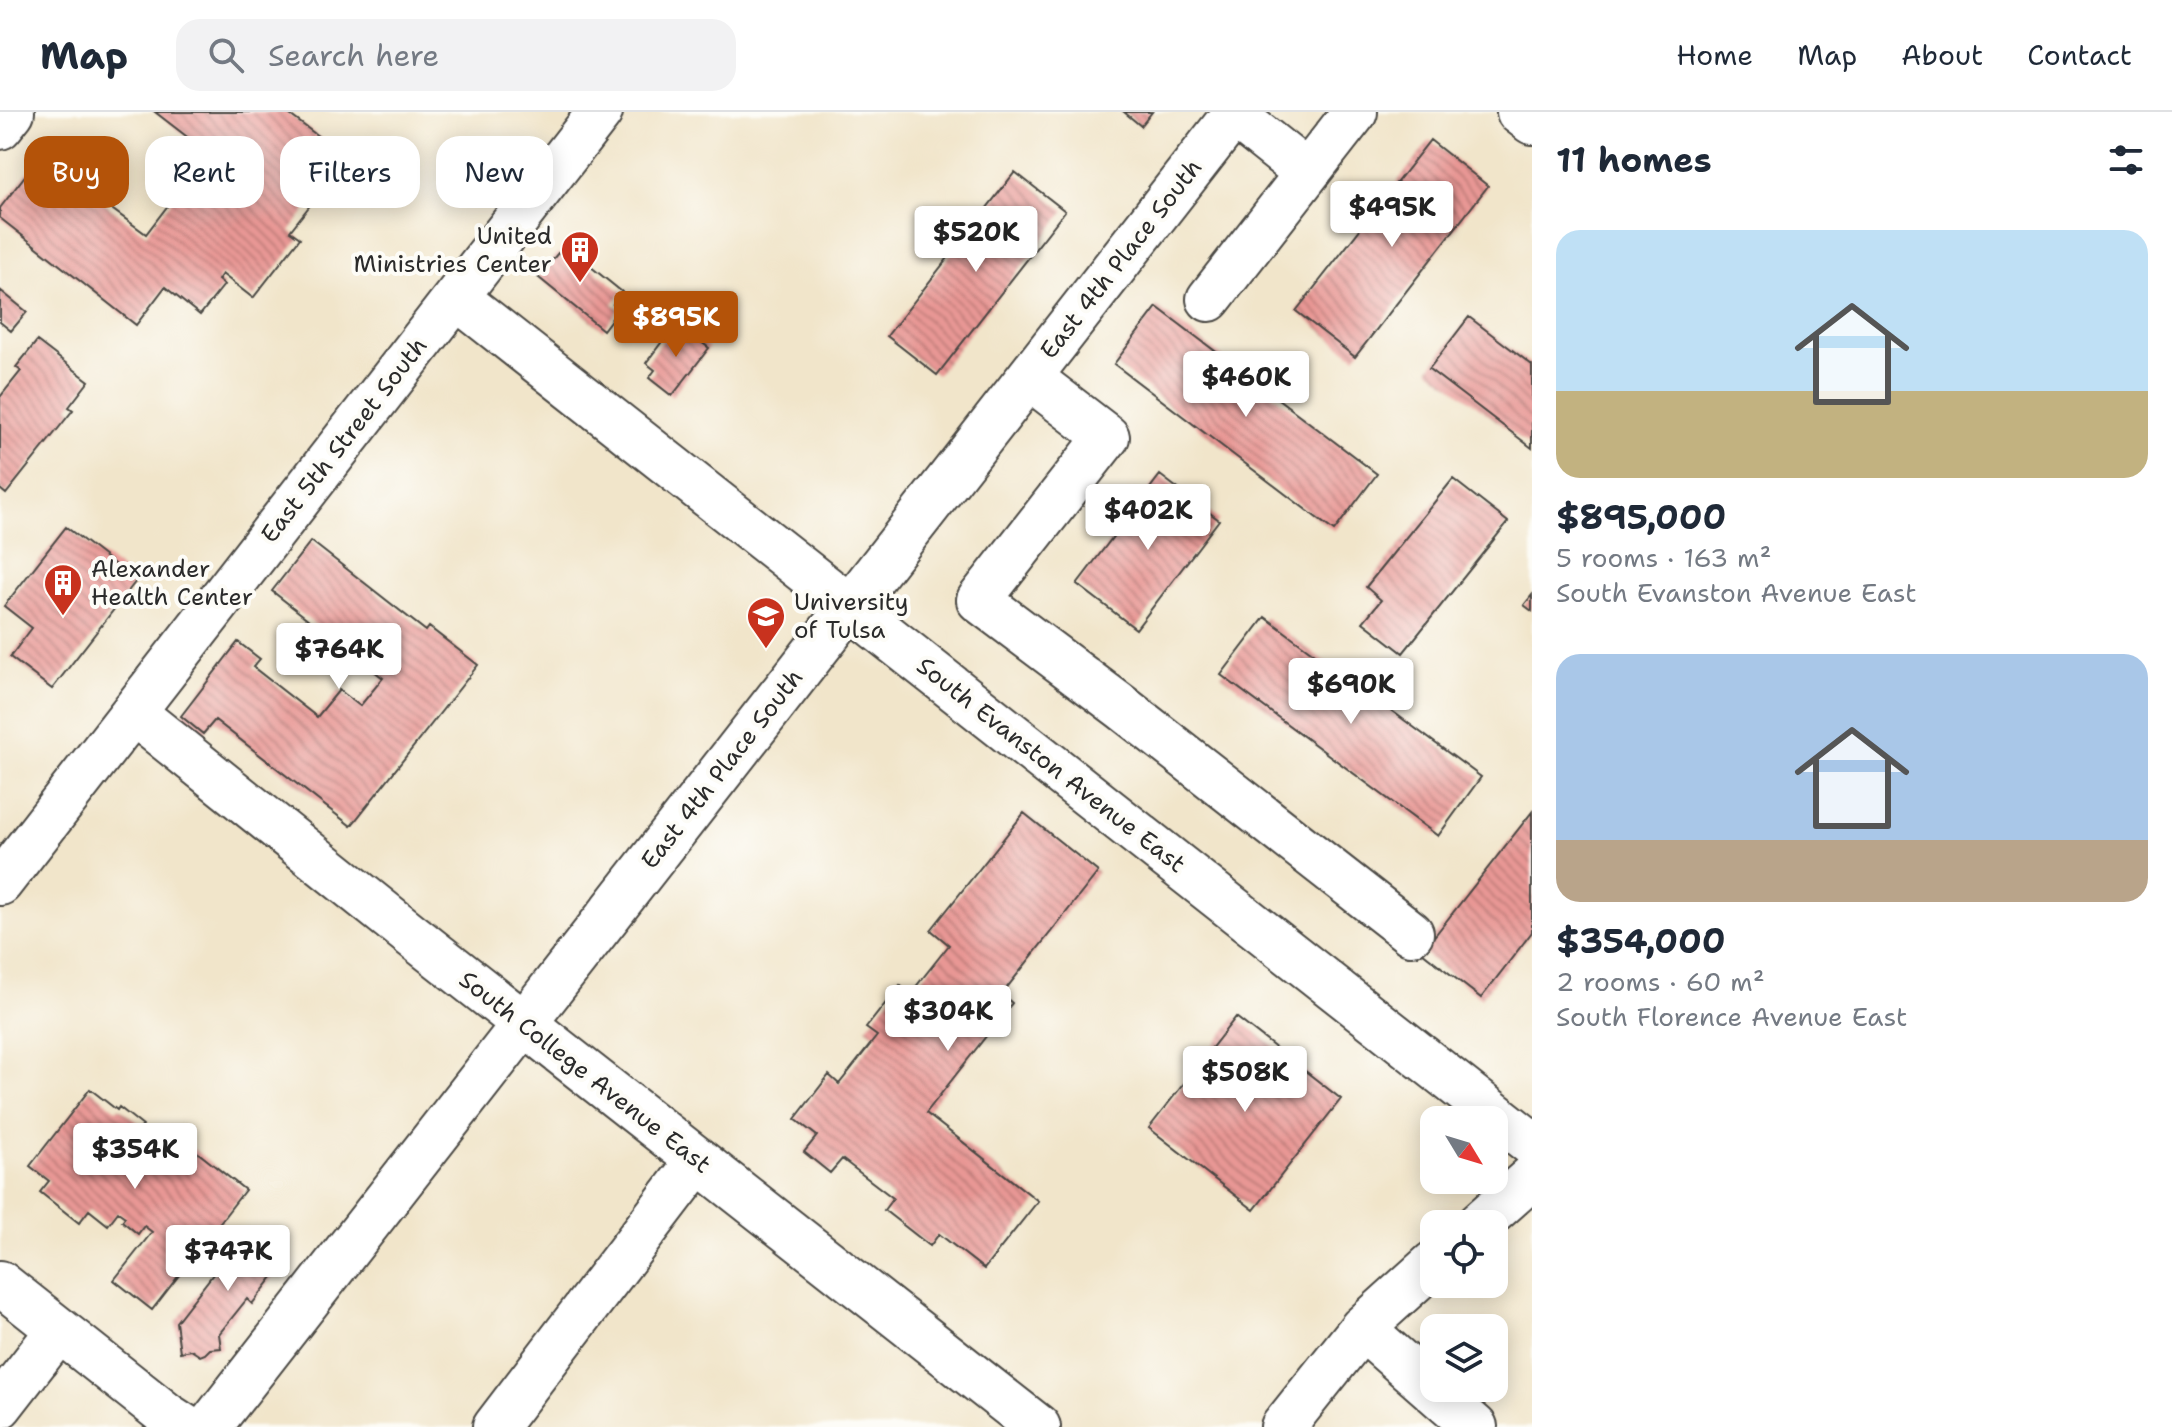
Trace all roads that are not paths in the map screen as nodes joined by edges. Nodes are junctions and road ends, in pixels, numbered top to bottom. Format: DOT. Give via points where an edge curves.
graph roads {
  1 [pos="12,112"];
  2 [pos="600,112"];
  3 [pos="1355,112"];
  4 [pos="1519,112"];
  5 [pos="1235,114"];
  6 [pos="1532,122"];
  7 [pos="0,127"];
  8 [pos="1307,173"];
  9 [pos="456,297"];
  10 [pos="1209,299"];
  11 [pos="1029,377"];
  12 [pos="851,606"];
  13 [pos="134,713"];
  14 [pos="0,883"];
  15 [pos="1411,933"];
  16 [pos="523,1023"];
  17 [pos="1532,1144"];
  18 [pos="698,1161"];
  19 [pos="1532,1177"];
  20 [pos="1495,1210"];
  21 [pos="1420,1276"];
  22 [pos="0,1283"];
  23 [pos="1362,1328"];
  24 [pos="59,1330"];
  25 [pos="0,1406"];
  26 [pos="185,1427"];
  27 [pos="209,1427"];
  28 [pos="495,1427"];
  29 [pos="1038,1427"];
  30 [pos="1283,1427"];
  31 [pos="1475,1427"];
  1 -- 7 [label="street"];
  2 -- 9 [label="street, East 5th Street South"];
  3 -- 8 [label="street"];
  4 -- 6 [label="street"];
  5 -- 8 [label="street"];
  5 -- 11 [label="street, East 4th Place South"];
  8 -- 10 [label="street"];
  9 -- 12 [label="street, South Evanston Avenue East"];
  9 -- 13 [label="street, East 5th Street South"];
  11 -- 12 [label="street, East 4th Place South"];
  11 -- 15 [label="street" via="1107,437 979,600"];
  12 -- 16 [label="street, East 4th Place South"];
  12 -- 17 [label="street, South Evanston Avenue East"];
  13 -- 14 [label="street, East 5th Street South"];
  13 -- 16 [label="street, South College Avenue East"];
  16 -- 18 [label="street, South College Avenue East"];
  16 -- 27 [label="street, East 4th Place South"];
  18 -- 28 [label="street"];
  18 -- 29 [label="street, South College Avenue East"];
  19 -- 20 [label="street"];
  21 -- 23 [label="street"];
  22 -- 24 [label="street"];
  23 -- 30 [label="street"];
  23 -- 31 [label="street"];
  24 -- 25 [label="street"];
  24 -- 26 [label="street"];
}
